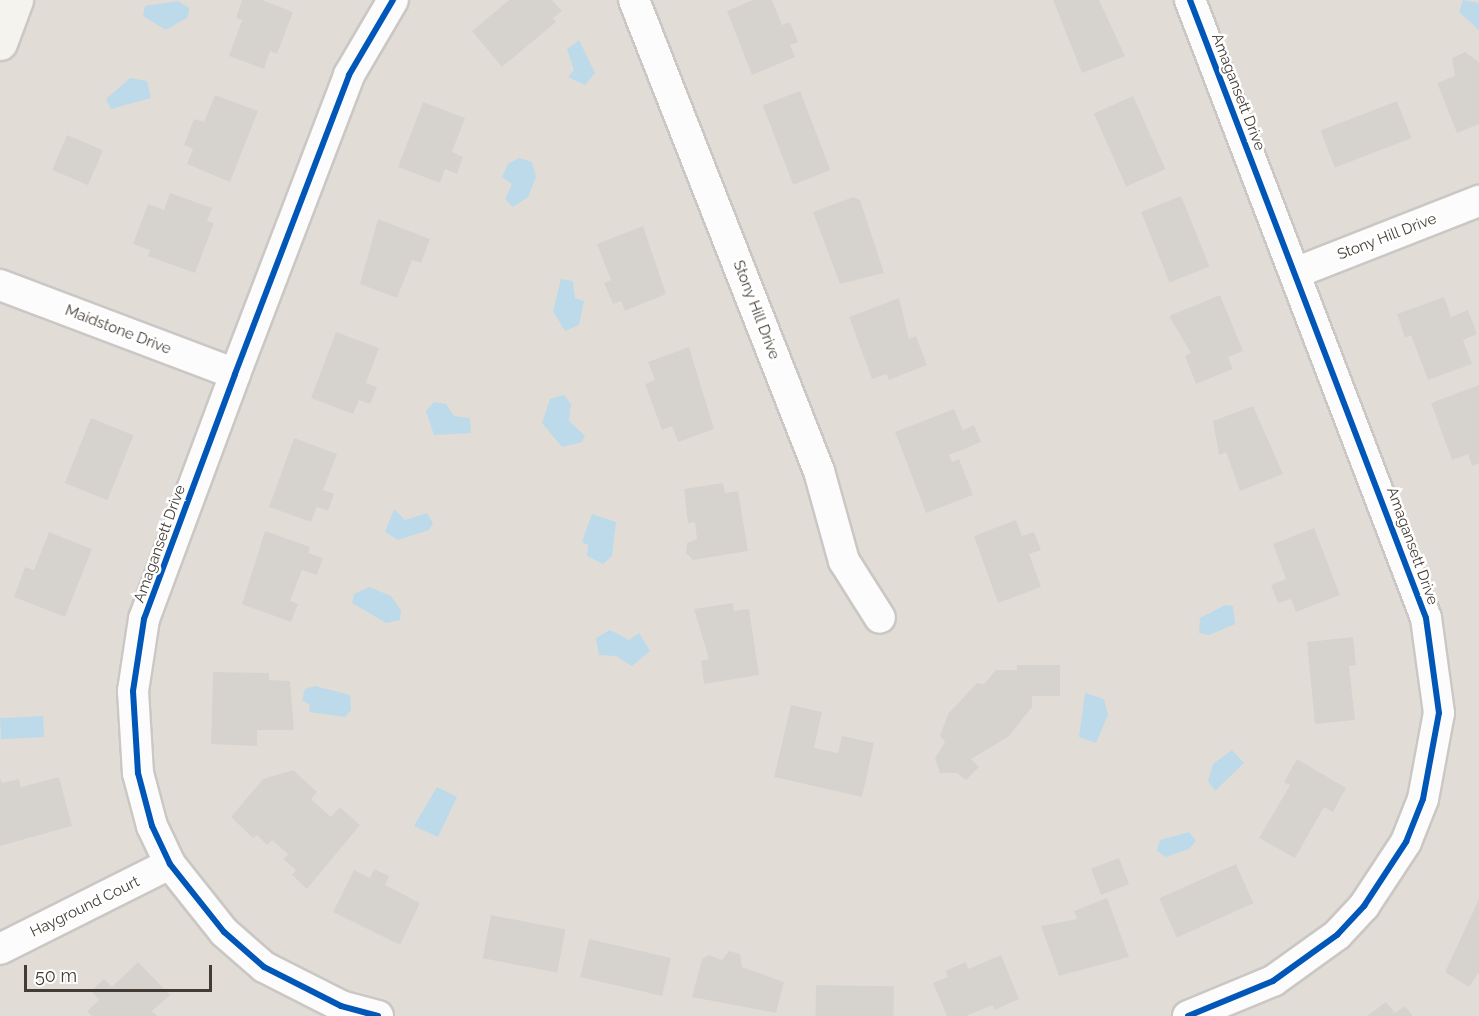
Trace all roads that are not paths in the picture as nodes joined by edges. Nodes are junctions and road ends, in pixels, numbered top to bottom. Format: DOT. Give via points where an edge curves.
graph roads {
  1 [pos="16,0"];
  2 [pos="393,0"];
  3 [pos="634,0"];
  4 [pos="1190,0"];
  5 [pos="0,43"];
  6 [pos="1479,201"];
  7 [pos="1294,273"];
  8 [pos="0,285"];
  9 [pos="235,374"];
  10 [pos="880,618"];
  11 [pos="170,864"];
  12 [pos="0,949"];
  13 [pos="378,1016"];
  14 [pos="1188,1016"];
  1 -- 5 [label="street"];
  2 -- 9 [label="street, Amagansett Drive" via="349,75"];
  3 -- 10 [label="street, Stony Hill Drive" via="819,471 844,561"];
  4 -- 7 [label="street, Amagansett Drive"];
  6 -- 7 [label="street, Stony Hill Drive"];
  7 -- 14 [label="street, Amagansett Drive" via="1426,618 1438,684 1434,754 1406,842 1349,922 1272,981"];
  8 -- 9 [label="street, Maidstone Drive"];
  9 -- 11 [label="street, Amagansett Drive" via="138,645 133,691 138,773 152,826"];
  11 -- 12 [label="street, Hayground Court"];
  11 -- 13 [label="street, Amagansett Drive" via="224,932 264,967 341,1006"];
}
